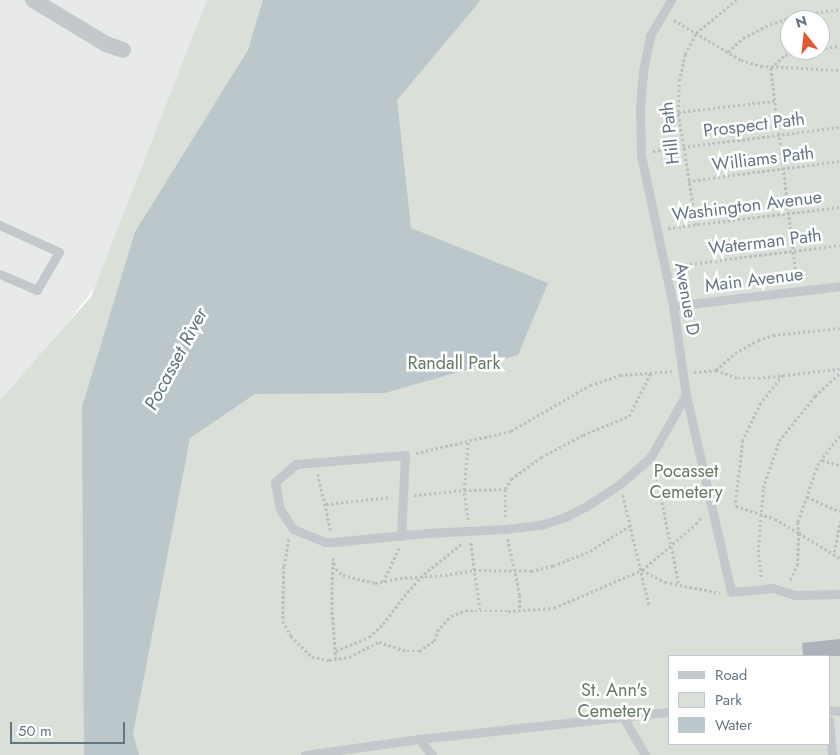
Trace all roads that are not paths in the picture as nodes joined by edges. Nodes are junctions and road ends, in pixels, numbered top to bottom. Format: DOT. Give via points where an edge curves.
graph roads {
  1 [pos="33,0"];
  2 [pos="670,0"];
  3 [pos="123,50"];
  4 [pos="0,225"];
  5 [pos="0,274"];
  6 [pos="840,286"];
  7 [pos="672,306"];
  8 [pos="686,395"];
  9 [pos="401,536"];
  10 [pos="840,594"];
  11 [pos="668,712"];
  12 [pos="623,717"];
  13 [pos="830,732"];
  14 [pos="418,739"];
  15 [pos="305,755"];
  16 [pos="432,755"];
  17 [pos="645,755"];
  18 [pos="832,755"];
  1 -- 3 [label="street" via="106,44"];
  2 -- 7 [label="lane, Avenue D" via="650,36 640,109 641,153"];
  4 -- 5 [label="lane" via="59,252 37,290"];
  6 -- 7 [label="lane, Main Avenue"];
  7 -- 8 [label="lane, Avenue D"];
  8 -- 9 [label="lane" via="652,454 620,484 567,516 541,525"];
  8 -- 10 [label="lane, Avenue D" via="731,592 773,588 796,595"];
  9 -- 9 [label="lane" via="405,455 296,464 275,482 280,509 293,529 325,542"];
  11 -- 12 [label="lane"];
  12 -- 14 [label="lane"];
  12 -- 17 [label="lane"];
  13 -- 18 [label="lane"];
  14 -- 15 [label="lane"];
  14 -- 16 [label="lane"];
}
